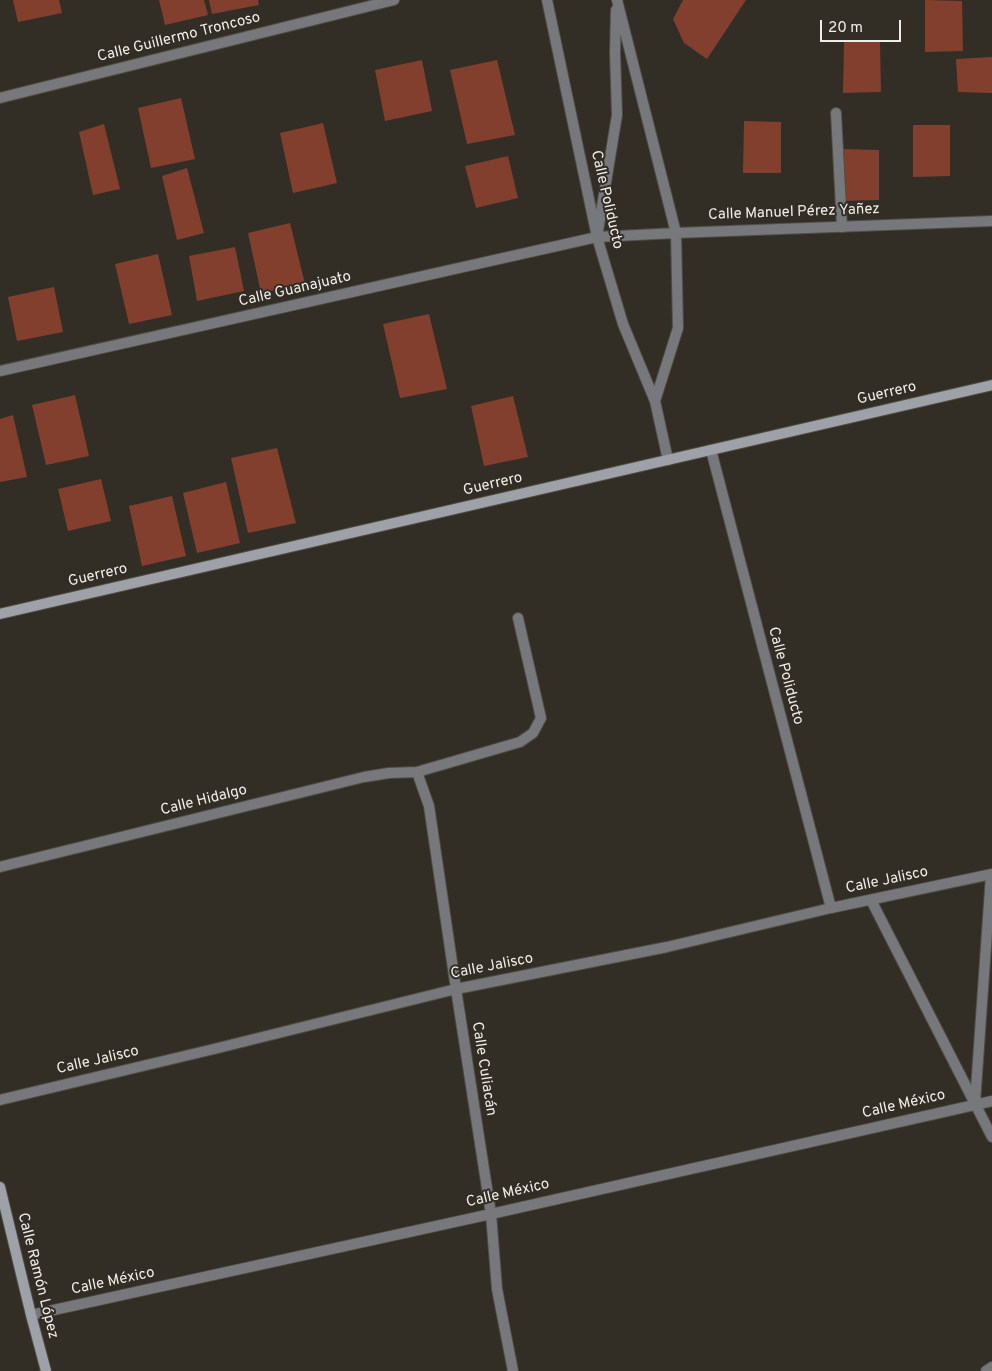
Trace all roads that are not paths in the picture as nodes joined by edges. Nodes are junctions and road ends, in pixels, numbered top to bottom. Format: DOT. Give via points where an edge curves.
graph roads {
  1 [pos="394,0"];
  2 [pos="547,0"];
  3 [pos="617,0"];
  4 [pos="0,98"];
  5 [pos="836,113"];
  6 [pos="992,221"];
  7 [pos="842,227"];
  8 [pos="676,232"];
  9 [pos="597,237"];
  10 [pos="0,371"];
  11 [pos="992,384"];
  12 [pos="655,401"];
  13 [pos="711,450"];
  14 [pos="668,460"];
  15 [pos="0,614"];
  16 [pos="518,618"];
  17 [pos="417,772"];
  18 [pos="0,867"];
  19 [pos="992,875"];
  20 [pos="871,900"];
  21 [pos="831,908"];
  22 [pos="456,989"];
  23 [pos="0,1100"];
  24 [pos="992,1100"];
  25 [pos="975,1104"];
  26 [pos="992,1137"];
  27 [pos="0,1187"];
  28 [pos="491,1214"];
  29 [pos="31,1315"];
  30 [pos="992,1367"];
  31 [pos="46,1371"];
  32 [pos="514,1371"];
  33 [pos="986,1371"];
  1 -- 4 [label="street, Calle Guillermo Troncoso"];
  2 -- 9 [label="street, Calle Poliducto"];
  3 -- 8 [label="street, Calle Poliducto"];
  3 -- 9 [label="street" via="618,115"];
  5 -- 7 [label="street"];
  6 -- 7 [label="street, Calle Manuel Pérez Yañez"];
  7 -- 8 [label="street, Calle Manuel Pérez Yañez"];
  8 -- 9 [label="street, Calle Manuel Pérez Yañez"];
  8 -- 12 [label="street, Calle Poliducto" via="678,328"];
  9 -- 10 [label="street, Calle Guanajuato"];
  9 -- 12 [label="street, Calle Poliducto" via="623,324"];
  11 -- 13 [label="main road, Guerrero"];
  12 -- 14 [label="street, Calle Poliducto"];
  13 -- 14 [label="main road, Guerrero"];
  13 -- 21 [label="street, Calle Poliducto"];
  14 -- 15 [label="main road, Guerrero"];
  16 -- 17 [label="street, Calle Hidalgo" via="541,718 533,733 520,742"];
  17 -- 18 [label="street, Calle Hidalgo" via="364,777"];
  17 -- 22 [label="street, Calle Culiacán" via="429,806"];
  19 -- 20 [label="street, Calle Jalisco"];
  19 -- 25 [label="street"];
  20 -- 21 [label="street, Calle Jalisco"];
  20 -- 25 [label="street"];
  21 -- 22 [label="street, Calle Jalisco" via="667,947"];
  22 -- 23 [label="street, Calle Jalisco"];
  22 -- 28 [label="street, Calle Culiacán"];
  24 -- 25 [label="street, Calle México"];
  25 -- 26 [label="street"];
  25 -- 28 [label="street, Calle México"];
  27 -- 29 [label="main road, Calle Ramón López"];
  28 -- 29 [label="street, Calle México"];
  28 -- 32 [label="street, Calle Culiacán" via="497,1289"];
  29 -- 31 [label="main road, Calle Ramón López"];
  30 -- 33 [label="street"];
}
